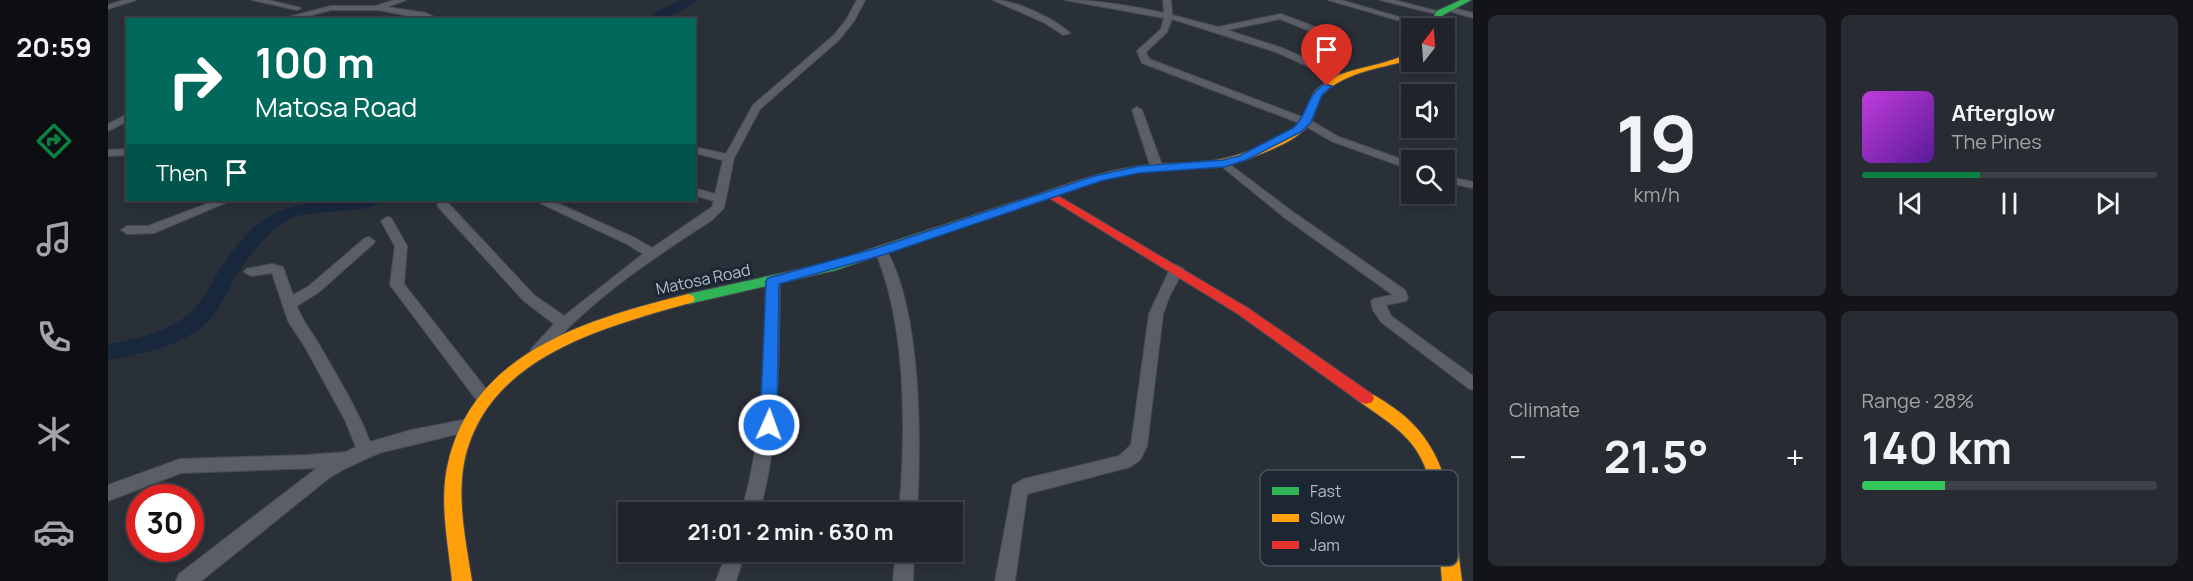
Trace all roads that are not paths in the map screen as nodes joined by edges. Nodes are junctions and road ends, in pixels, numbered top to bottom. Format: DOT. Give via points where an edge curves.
graph roads {
  1 [pos="132,0"];
  2 [pos="256,0"];
  3 [pos="402,0"];
  4 [pos="861,0"];
  5 [pos="997,0"];
  6 [pos="1069,0"];
  7 [pos="1167,0"];
  8 [pos="1332,0"];
  9 [pos="1384,0"];
  10 [pos="1467,0"];
  11 [pos="122,1"];
  12 [pos="108,7"];
  13 [pos="297,8"];
  14 [pos="376,8"];
  15 [pos="1446,11"];
  16 [pos="1170,15"];
  17 [pos="1473,16"];
  18 [pos="289,18"];
  19 [pos="432,18"];
  20 [pos="1440,18"];
  21 [pos="1401,19"];
  22 [pos="1217,30"];
  23 [pos="1320,32"];
  24 [pos="1066,33"];
  25 [pos="1401,60"];
  26 [pos="1340,76"];
  27 [pos="1137,110"];
  28 [pos="126,118"];
  29 [pos="1306,122"];
  30 [pos="108,128"];
  31 [pos="696,150"];
  32 [pos="126,152"];
  33 [pos="108,153"];
  34 [pos="729,158"];
  35 [pos="1224,163"];
  36 [pos="1401,163"];
  37 [pos="1157,168"];
  38 [pos="1455,181"];
  39 [pos="1473,184"];
  40 [pos="696,192"];
  41 [pos="1050,194"];
  42 [pos="722,199"];
  43 [pos="223,201"];
  44 [pos="544,201"];
  45 [pos="443,204"];
  46 [pos="387,221"];
  47 [pos="127,230"];
  48 [pos="369,241"];
  49 [pos="881,251"];
  50 [pos="652,254"];
  51 [pos="1177,269"];
  52 [pos="251,272"];
  53 [pos="773,281"];
  54 [pos="289,304"];
  55 [pos="564,324"];
  56 [pos="533,356"];
  57 [pos="1473,384"];
  58 [pos="484,398"];
  59 [pos="468,424"];
  60 [pos="365,450"];
  61 [pos="345,458"];
  62 [pos="1435,470"];
  63 [pos="108,493"];
  64 [pos="753,502"];
  65 [pos="909,502"];
  66 [pos="733,562"];
  67 [pos="904,562"];
  68 [pos="1450,566"];
  69 [pos="186,581"];
  70 [pos="462,581"];
  71 [pos="726,581"];
  72 [pos="903,581"];
  73 [pos="1005,581"];
  74 [pos="1452,581"];
  1 -- 11 [label="street"];
  2 -- 13 [label="street"];
  3 -- 14 [label="street"];
  4 -- 34 [label="street" via="837,37 756,107"];
  5 -- 24 [label="street" via="1048,21"];
  6 -- 16 [label="street"];
  7 -- 16 [label="street"];
  8 -- 21 [label="street"];
  9 -- 15 [label="street"];
  10 -- 15 [label="street"];
  11 -- 12 [label="street"];
  14 -- 18 [label="street" via="331,8"];
  14 -- 19 [label="street"];
  15 -- 17 [label="street"];
  15 -- 20 [label="street"];
  16 -- 22 [label="street"];
  16 -- 29 [label="street" via="1161,36 1142,51 1145,61"];
  22 -- 23 [label="street" via="1281,16"];
  22 -- 26 [label="street"];
  25 -- 26 [label="street"];
  26 -- 29 [label="street" via="1312,101"];
  27 -- 37 [label="street"];
  28 -- 30 [label="street"];
  29 -- 35 [label="street, Matosa Road" via="1284,139"];
  29 -- 36 [label="street" via="1335,139"];
  31 -- 34 [label="street"];
  32 -- 33 [label="street"];
  34 -- 42 [label="street"];
  35 -- 37 [label="street, Matosa Road"];
  35 -- 57 [label="street" via="1289,215 1400,293 1401,298 1378,302 1386,319"];
  37 -- 41 [label="street, Matosa Road" via="1098,178"];
  38 -- 39 [label="street"];
  40 -- 42 [label="street"];
  41 -- 49 [label="street, Matosa Road"];
  41 -- 51 [label="street"];
  42 -- 50 [label="street" via="708,217"];
  43 -- 47 [label="street" via="150,230"];
  44 -- 50 [label="street"];
  45 -- 55 [label="street" via="530,298"];
  46 -- 58 [label="street" via="402,246 397,285"];
  48 -- 54 [label="street" via="314,289"];
  49 -- 53 [label="street, Matosa Road"];
  49 -- 65 [label="street" via="902,310 910,417"];
  50 -- 55 [label="street"];
  51 -- 62 [label="street" via="1406,426 1430,456"];
  51 -- 73 [label="street" via="1156,314 1139,446 1124,462 1019,490"];
  52 -- 54 [label="street" via="278,270"];
  53 -- 56 [label="street, Matosa Road" via="652,307 599,323"];
  53 -- 64 [label="street" via="769,425"];
  54 -- 60 [label="street" via="295,321 353,418"];
  55 -- 56 [label="street"];
  56 -- 58 [label="street, Matosa Road"];
  58 -- 59 [label="street, Matosa Road"];
  59 -- 60 [label="street"];
  59 -- 70 [label="street, Matosa Road" via="457,450 453,519"];
  60 -- 61 [label="street"];
  61 -- 63 [label="street" via="180,466"];
  61 -- 69 [label="street"];
  66 -- 71 [label="street"];
  67 -- 72 [label="street"];
  68 -- 74 [label="street"];
}
